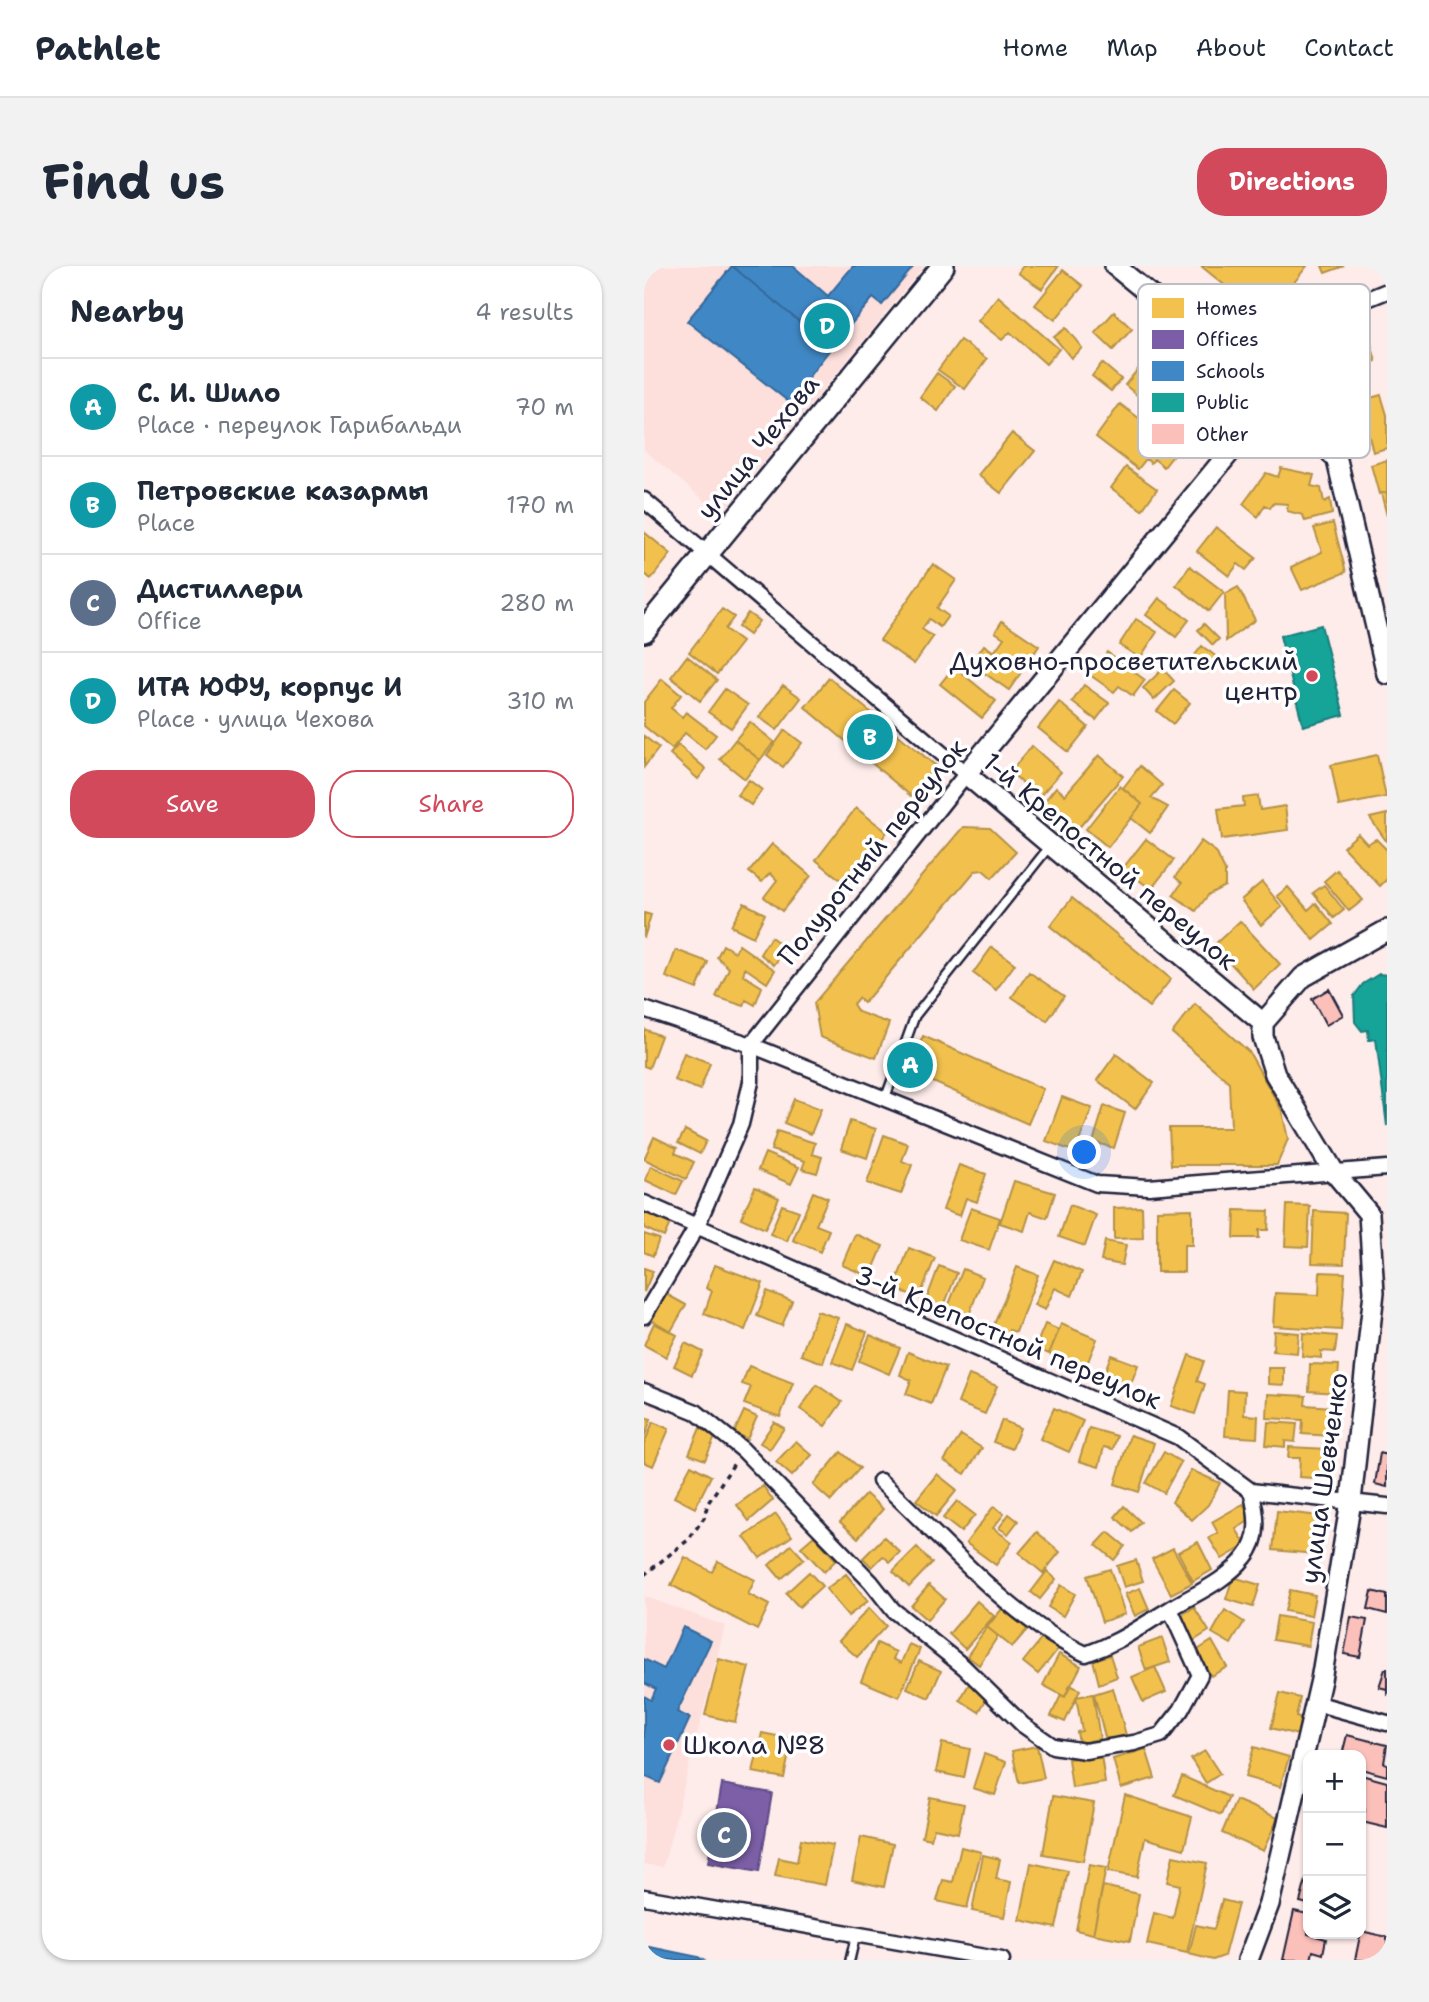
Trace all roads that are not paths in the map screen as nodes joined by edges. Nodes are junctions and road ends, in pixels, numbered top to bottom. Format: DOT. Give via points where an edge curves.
graph roads {
  1 [pos="943,266"];
  2 [pos="1115,266"];
  3 [pos="1138,285"];
  4 [pos="1387,291"];
  5 [pos="1370,298"];
  6 [pos="1225,458"];
  7 [pos="1335,458"];
  8 [pos="644,500"];
  9 [pos="706,555"];
  10 [pos="646,625"];
  11 [pos="1387,674"];
  12 [pos="966,774"];
  13 [pos="1050,845"];
  14 [pos="1387,930"];
  15 [pos="644,1009"];
  16 [pos="1263,1023"];
  17 [pos="751,1045"];
  18 [pos="885,1099"];
  19 [pos="1387,1168"];
  20 [pos="1334,1172"];
  21 [pos="644,1203"];
  22 [pos="696,1228"];
  23 [pos="644,1317"];
  24 [pos="644,1391"];
  25 [pos="880,1481"];
  26 [pos="1251,1491"];
  27 [pos="1351,1500"];
  28 [pos="1387,1506"];
  29 [pos="1170,1609"];
  30 [pos="1315,1703"];
  31 [pos="1387,1723"];
  32 [pos="644,1897"];
  33 [pos="856,1934"];
  34 [pos="850,1960"];
  35 [pos="1002,1960"];
  36 [pos="1248,1960"];
  1 -- 9 [label="main road, улица Чехова"];
  2 -- 3 [label="street"];
  4 -- 5 [label="street"];
  6 -- 12 [label="street, Полуротный переулок"];
  7 -- 11 [label="street"];
  8 -- 9 [label="street, 1-й Крепостной переулок"];
  9 -- 10 [label="main road, улица Чехова"];
  9 -- 12 [label="street, 1-й Крепостной переулок"];
  12 -- 13 [label="street, 1-й Крепостной переулок"];
  12 -- 17 [label="street, Полуротный переулок"];
  13 -- 16 [label="street, 1-й Крепостной переулок"];
  13 -- 18 [label="lane" via="915,1016"];
  14 -- 16 [label="street" via="1303,976"];
  15 -- 17 [label="street"];
  16 -- 20 [label="street, улица Шевченко" via="1275,1074"];
  17 -- 18 [label="street"];
  17 -- 22 [label="street" via="751,1082 741,1124"];
  18 -- 20 [label="street" via="1097,1184 1149,1187"];
  19 -- 20 [label="street"];
  20 -- 27 [label="street, улица Шевченко" via="1369,1214 1374,1292"];
  21 -- 22 [label="street, 3-й Крепостной переулок"];
  22 -- 23 [label="street"];
  22 -- 26 [label="street, 3-й Крепостной переулок" via="1178,1437"];
  24 -- 29 [label="street" via="696,1412 743,1450 871,1581 893,1610 1053,1746 1085,1751 1161,1735 1200,1675"];
  25 -- 29 [label="street" via="984,1579 1058,1641 1086,1654 1119,1643"];
  26 -- 27 [label="street"];
  26 -- 29 [label="street" via="1258,1520 1246,1556 1213,1586"];
  27 -- 28 [label="street"];
  27 -- 30 [label="street, улица Шевченко"];
  30 -- 31 [label="street"];
  30 -- 36 [label="street, улица Шевченко" via="1269,1904"];
  32 -- 33 [label="street"];
  33 -- 34 [label="lane"];
  33 -- 35 [label="street"];
}
